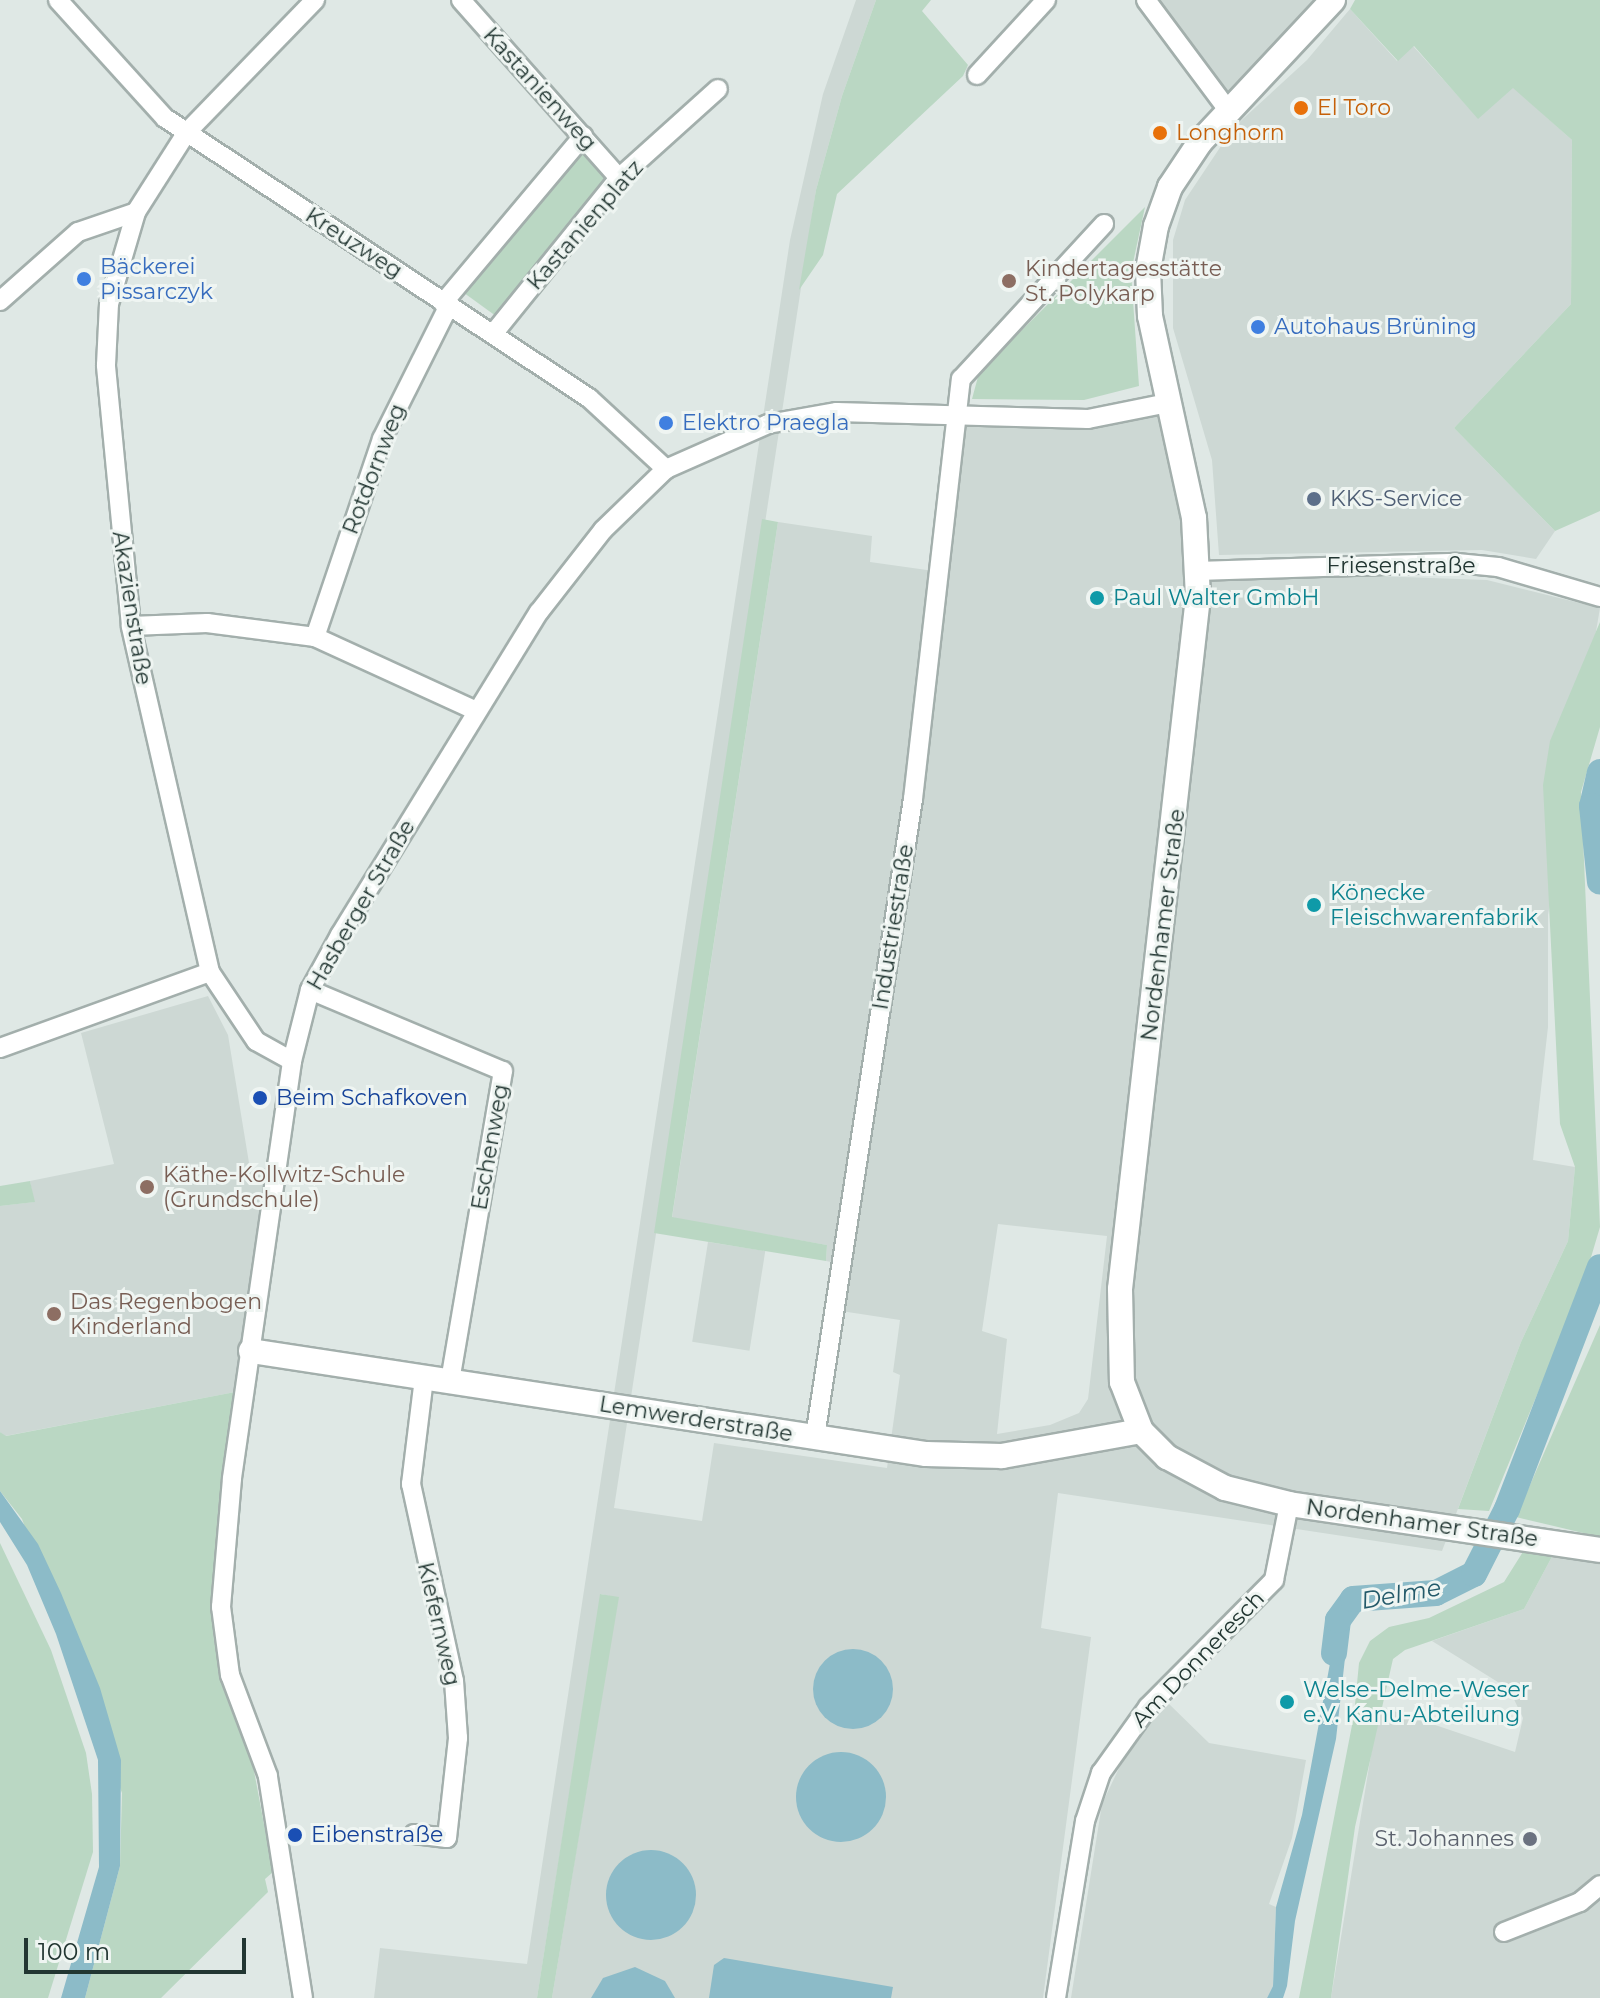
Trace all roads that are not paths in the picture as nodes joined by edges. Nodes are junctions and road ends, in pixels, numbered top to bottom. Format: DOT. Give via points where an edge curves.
graph roads {
  1 [pos="58,0"];
  2 [pos="315,0"];
  3 [pos="461,0"];
  4 [pos="1046,0"];
  5 [pos="1146,0"];
  6 [pos="1333,0"];
  7 [pos="977,75"];
  8 [pos="718,89"];
  9 [pos="1228,110"];
  10 [pos="187,132"];
  11 [pos="583,136"];
  12 [pos="619,178"];
  13 [pos="136,212"];
  14 [pos="1104,224"];
  15 [pos="0,301"];
  16 [pos="445,305"];
  17 [pos="493,334"];
  18 [pos="1168,403"];
  19 [pos="957,415"];
  20 [pos="666,469"];
  21 [pos="1197,571"];
  22 [pos="1600,597"];
  23 [pos="131,626"];
  24 [pos="315,637"];
  25 [pos="477,711"];
  26 [pos="210,972"];
  27 [pos="310,990"];
  28 [pos="0,1048"];
  29 [pos="292,1061"];
  30 [pos="251,1351"];
  31 [pos="424,1378"];
  32 [pos="450,1382"];
  33 [pos="1141,1431"];
  34 [pos="815,1437"];
  35 [pos="1289,1504"];
  36 [pos="1600,1550"];
  37 [pos="414,1834"];
  38 [pos="1600,1885"];
  39 [pos="1504,1932"];
  40 [pos="303,1998"];
  41 [pos="1056,1998"];
  1 -- 10 [label="street, Kreuzweg" via="165,118"];
  2 -- 10 [label="street, Akazienstraße"];
  3 -- 11 [label="street, Kastanienweg"];
  4 -- 7 [label="street"];
  5 -- 9 [label="street"];
  6 -- 9 [label="street, Nordenhamer Straße"];
  8 -- 12 [label="street, Kastanienplatz"];
  9 -- 18 [label="street, Nordenhamer Straße" via="1170,187 1156,226 1148,270 1150,316"];
  10 -- 13 [label="street, Akazienstraße"];
  10 -- 16 [label="street, Kreuzweg"];
  11 -- 12 [label="street, Kastanienweg"];
  11 -- 16 [label="street"];
  12 -- 17 [label="street, Kastanienplatz"];
  13 -- 15 [label="street" via="78,232"];
  13 -- 23 [label="street, Akazienstraße" via="109,304 106,365"];
  14 -- 19 [label="street" via="961,379"];
  16 -- 17 [label="street, Kreuzweg"];
  16 -- 24 [label="street, Rotdornweg" via="382,439"];
  17 -- 20 [label="street, Kreuzweg" via="589,398"];
  18 -- 19 [label="street, Hasberger Straße" via="1088,419"];
  18 -- 21 [label="street, Nordenhamer Straße" via="1194,518"];
  19 -- 20 [label="street, Hasberger Straße" via="876,410 794,418 742,433"];
  19 -- 34 [label="street, Industriestraße" via="913,799"];
  20 -- 25 [label="street, Hasberger Straße" via="565,576"];
  21 -- 22 [label="street, Friesenstraße" via="1457,563 1498,567"];
  21 -- 33 [label="street, Nordenhamer Straße" via="1195,657 1120,1289 1122,1382"];
  23 -- 24 [label="street" via="207,623"];
  23 -- 26 [label="street, Akazienstraße"];
  24 -- 25 [label="street"];
  25 -- 27 [label="street, Hasberger Straße"];
  26 -- 28 [label="street"];
  26 -- 29 [label="street, Akazienstraße" via="256,1041"];
  27 -- 29 [label="street, Hasberger Straße"];
  27 -- 32 [label="street, Eschenweg" via="503,1071"];
  29 -- 30 [label="street, Hasberger Straße"];
  30 -- 31 [label="street, Lemwerderstraße"];
  30 -- 40 [label="street, Hasberger Straße" via="223,1553 222,1626 230,1675 268,1776"];
  31 -- 32 [label="street, Lemwerderstraße"];
  31 -- 37 [label="street, Kiefernweg" via="411,1484 454,1681 458,1738 447,1838"];
  32 -- 34 [label="street, Lemwerderstraße"];
  33 -- 34 [label="street, Lemwerderstraße" via="1070,1447 972,1456"];
  33 -- 35 [label="street, Nordenhamer Straße" via="1173,1463 1198,1477"];
  35 -- 36 [label="street, Nordenhamer Straße"];
  35 -- 41 [label="street, Am Donneresch" via="1274,1580 1148,1707 1101,1773 1085,1821"];
  38 -- 39 [label="street" via="1580,1902"];
}
